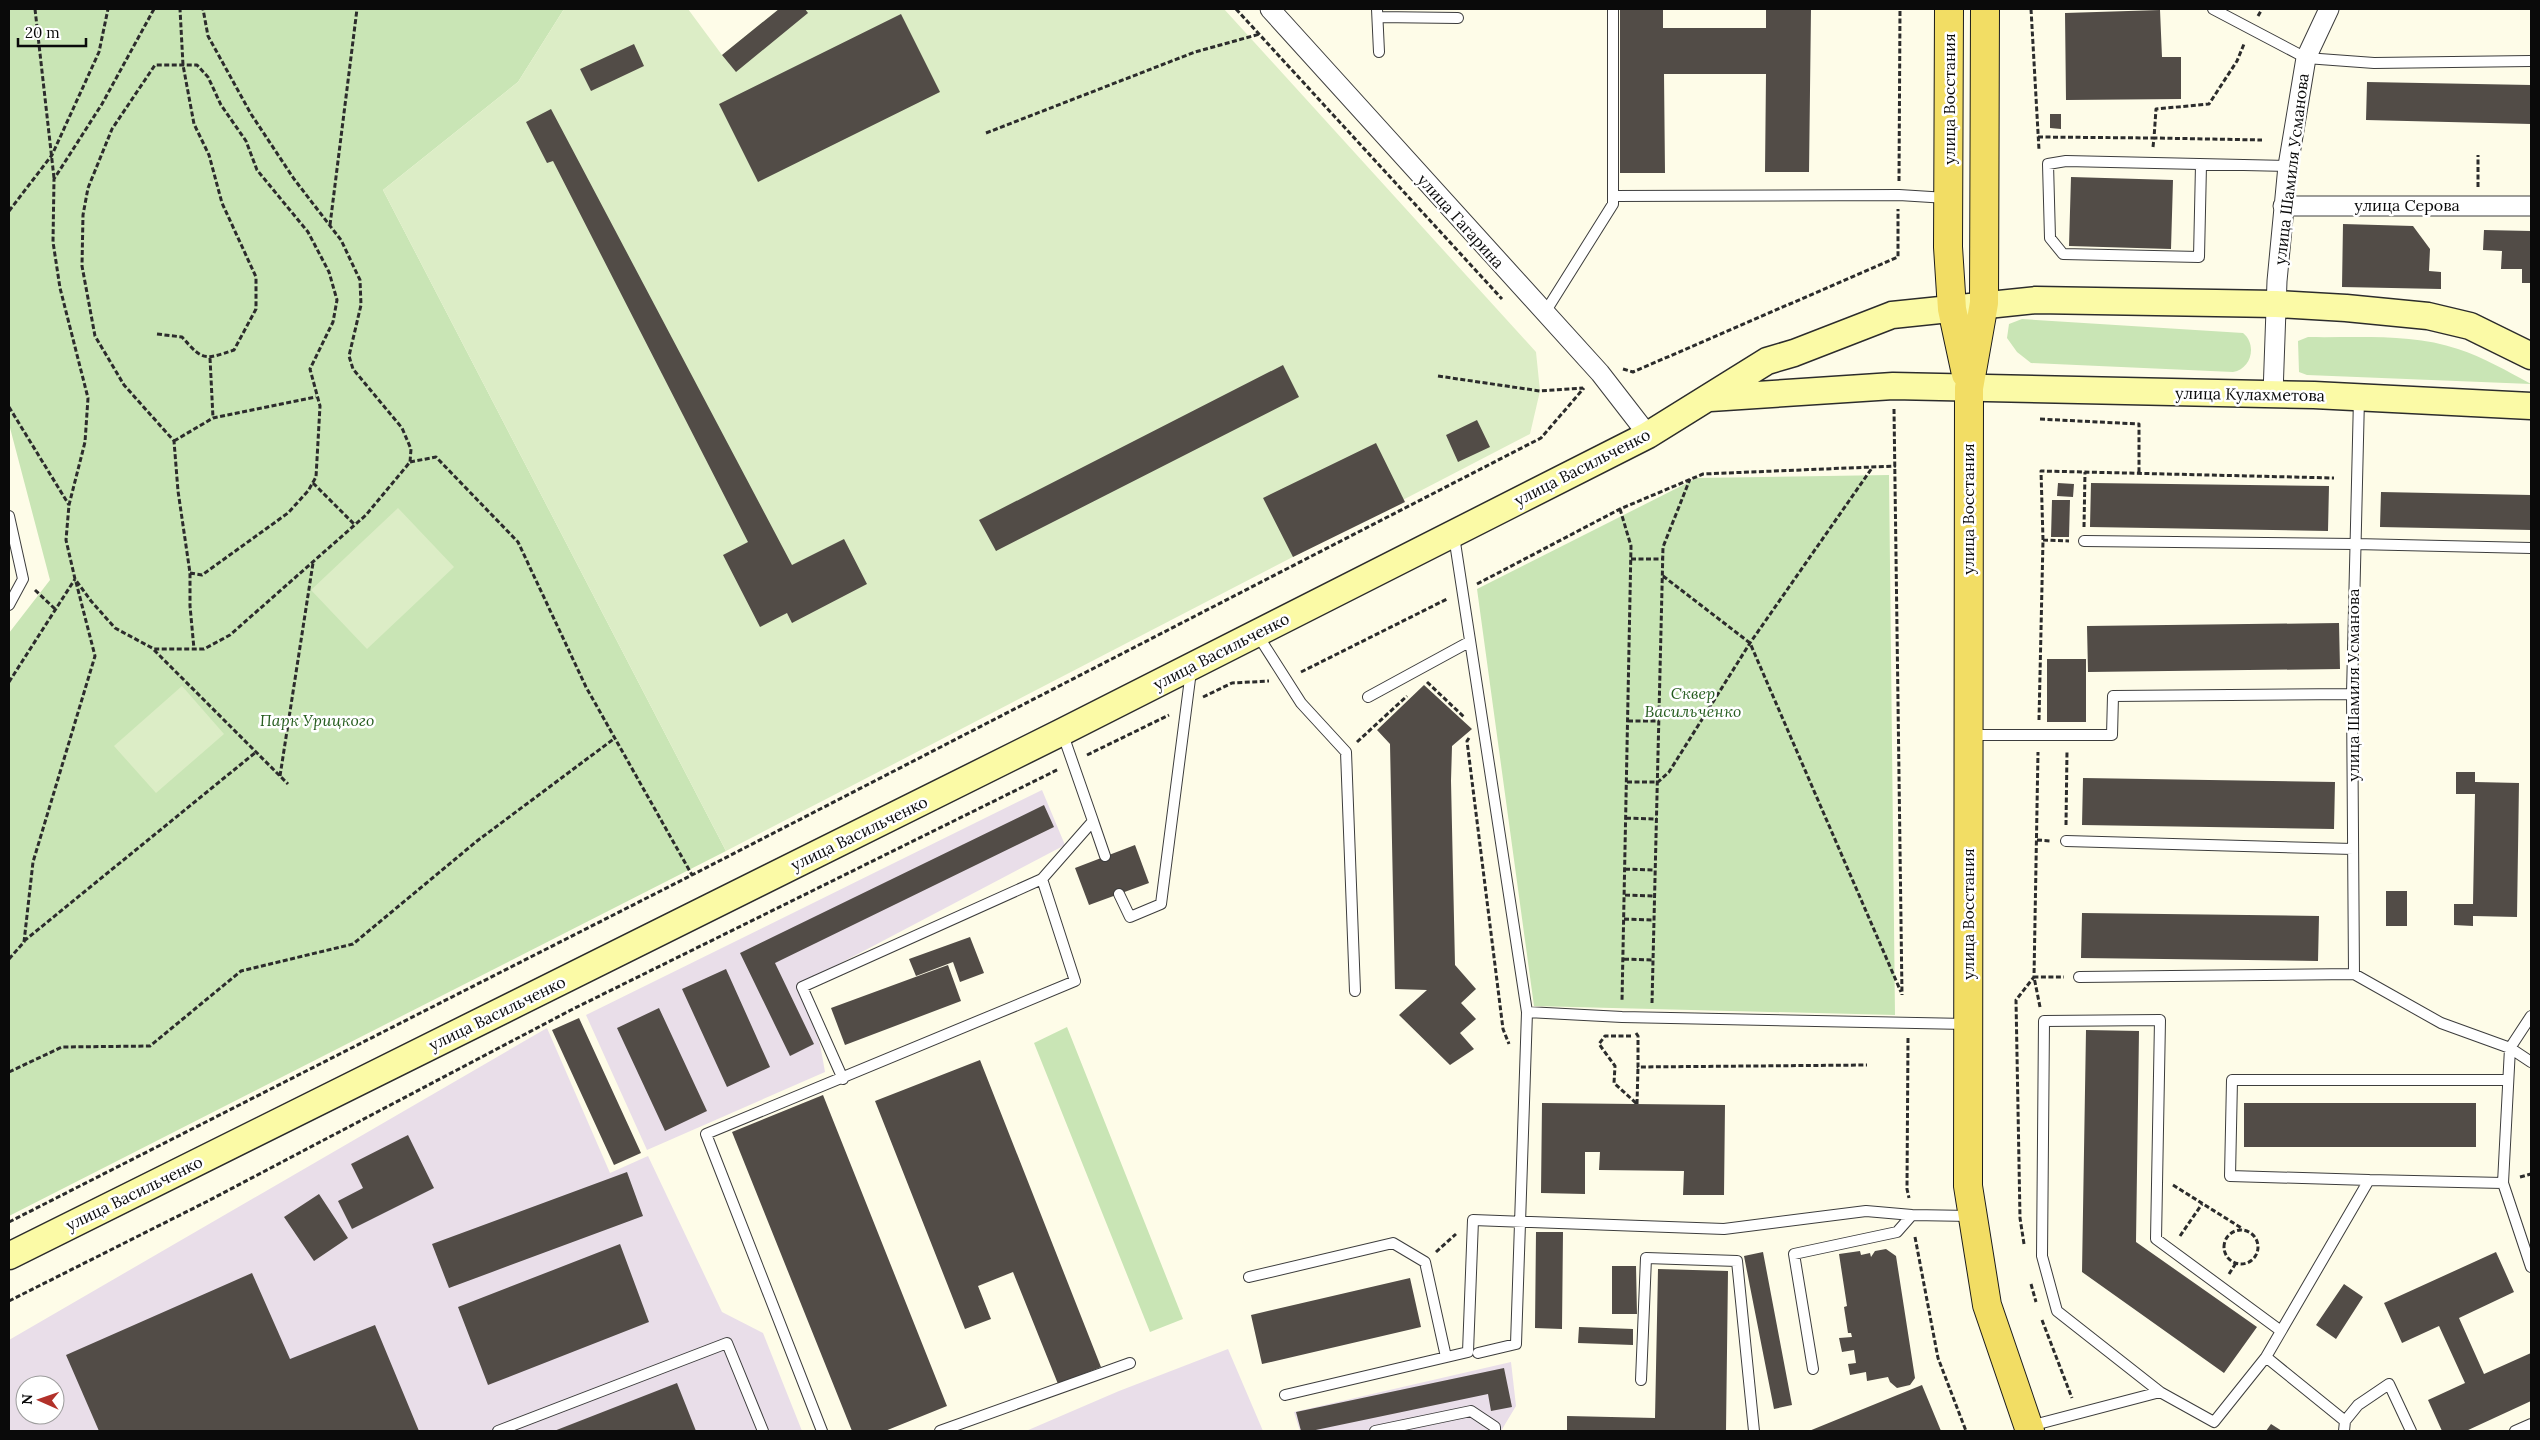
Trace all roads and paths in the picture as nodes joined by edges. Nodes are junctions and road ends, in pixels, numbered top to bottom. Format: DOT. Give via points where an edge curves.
graph roads {
  1 [pos="35,9"];
  2 [pos="108,9"];
  3 [pos="154,9"];
  4 [pos="180,9"];
  5 [pos="203,9"];
  6 [pos="357,9"];
  7 [pos="1236,9"];
  8 [pos="1270,9"];
  9 [pos="1613,9"];
  10 [pos="1900,9"];
  11 [pos="1949,9"];
  12 [pos="1985,9"];
  13 [pos="2031,9"];
  14 [pos="2213,9"];
  15 [pos="2262,9"];
  16 [pos="2329,9"];
  17 [pos="1377,13"];
  18 [pos="1458,18"];
  19 [pos="2250,30"];
  20 [pos="1260,34"];
  21 [pos="1380,52"];
  22 [pos="2306,58"];
  23 [pos="2531,61"];
  24 [pos="183,65"];
  25 [pos="986,133"];
  26 [pos="2038,137"];
  27 [pos="2154,138"];
  28 [pos="2262,140"];
  29 [pos="52,155"];
  30 [pos="2040,157"];
  31 [pos="2152,163"];
  32 [pos="2201,164"];
  33 [pos="2288,166"];
  34 [pos="54,179"];
  35 [pos="1898,195"];
  36 [pos="1613,196"];
  37 [pos="1950,198"];
  38 [pos="2283,206"];
  39 [pos="2531,206"];
  40 [pos="9,210"];
  41 [pos="330,226"];
  42 [pos="1984,304"];
  43 [pos="2276,304"];
  44 [pos="1507,305"];
  45 [pos="1952,308"];
  46 [pos="1544,314"];
  47 [pos="157,334"];
  48 [pos="2531,356"];
  49 [pos="210,358"];
  50 [pos="1616,368"];
  51 [pos="1438,376"];
  52 [pos="1578,381"];
  53 [pos="1584,388"];
  54 [pos="1968,388"];
  55 [pos="2272,394"];
  56 [pos="2359,397"];
  57 [pos="316,398"];
  58 [pos="1704,399"];
  59 [pos="1894,404"];
  60 [pos="2531,406"];
  61 [pos="9,407"];
  62 [pos="213,418"];
  63 [pos="2040,419"];
  64 [pos="1648,435"];
  65 [pos="174,441"];
  66 [pos="410,462"];
  67 [pos="1896,466"];
  68 [pos="1873,467"];
  69 [pos="2085,472"];
  70 [pos="2139,474"];
  71 [pos="2334,478"];
  72 [pos="1690,479"];
  73 [pos="313,483"];
  74 [pos="69,505"];
  75 [pos="1620,509"];
  76 [pos="9,516"];
  77 [pos="355,525"];
  78 [pos="1453,533"];
  79 [pos="2043,540"];
  80 [pos="2084,541"];
  81 [pos="2355,544"];
  82 [pos="2531,548"];
  83 [pos="1631,559"];
  84 [pos="1663,559"];
  85 [pos="313,562"];
  86 [pos="190,573"];
  87 [pos="1663,576"];
  88 [pos="75,579"];
  89 [pos="23,580"];
  90 [pos="1461,592"];
  91 [pos="9,605"];
  92 [pos="55,609"];
  93 [pos="1257,633"];
  94 [pos="1469,642"];
  95 [pos="1750,643"];
  96 [pos="154,649"];
  97 [pos="194,649"];
  98 [pos="1192,664"];
  99 [pos="1285,680"];
  100 [pos="1424,680"];
  101 [pos="9,682"];
  102 [pos="1411,692"];
  103 [pos="2352,694"];
  104 [pos="1368,698"];
  105 [pos="1187,706"];
  106 [pos="1628,721"];
  107 [pos="1659,721"];
  108 [pos="1470,723"];
  109 [pos="1062,732"];
  110 [pos="1472,735"];
  111 [pos="1968,735"];
  112 [pos="2039,735"];
  113 [pos="2067,735"];
  114 [pos="614,738"];
  115 [pos="256,752"];
  116 [pos="1346,752"];
  117 [pos="1073,763"];
  118 [pos="280,776"];
  119 [pos="1627,782"];
  120 [pos="1658,782"];
  121 [pos="288,784"];
  122 [pos="1626,818"];
  123 [pos="1656,818"];
  124 [pos="1093,821"];
  125 [pos="2037,840"];
  126 [pos="2050,841"];
  127 [pos="2066,841"];
  128 [pos="2353,849"];
  129 [pos="1105,856"];
  130 [pos="1625,869"];
  131 [pos="1655,870"];
  132 [pos="692,876"];
  133 [pos="1042,879"];
  134 [pos="1119,894"];
  135 [pos="1625,896"];
  136 [pos="1654,896"];
  137 [pos="1624,919"];
  138 [pos="1654,920"];
  139 [pos="24,942"];
  140 [pos="9,959"];
  141 [pos="1624,959"];
  142 [pos="1653,960"];
  143 [pos="2354,974"];
  144 [pos="2034,977"];
  145 [pos="2054,977"];
  146 [pos="2080,977"];
  147 [pos="1355,991"];
  148 [pos="1652,997"];
  149 [pos="1527,1012"];
  150 [pos="1622,1013"];
  151 [pos="2531,1016"];
  152 [pos="2044,1021"];
  153 [pos="1968,1024"];
  154 [pos="1638,1036"];
  155 [pos="1908,1038"];
  156 [pos="2510,1048"];
  157 [pos="2531,1062"];
  158 [pos="1867,1065"];
  159 [pos="1638,1067"];
  160 [pos="9,1072"];
  161 [pos="843,1079"];
  162 [pos="1525,1079"];
  163 [pos="2507,1080"];
  164 [pos="2157,1175"];
  165 [pos="2369,1180"];
  166 [pos="2503,1183"];
  167 [pos="2202,1204"];
  168 [pos="1912,1215"];
  169 [pos="1972,1216"];
  170 [pos="1473,1220"];
  171 [pos="1519,1221"];
  172 [pos="9,1222"];
  173 [pos="2243,1230"];
  174 [pos="2025,1246"];
  175 [pos="2170,1250"];
  176 [pos="9,1256"];
  177 [pos="1424,1262"];
  178 [pos="2531,1267"];
  179 [pos="1249,1277"];
  180 [pos="2031,1283"];
  181 [pos="9,1301"];
  182 [pos="2038,1309"];
  183 [pos="2041,1317"];
  184 [pos="2281,1331"];
  185 [pos="1478,1353"];
  186 [pos="1446,1357"];
  187 [pos="2266,1357"];
  188 [pos="1130,1363"];
  189 [pos="1813,1369"];
  190 [pos="1641,1380"];
  191 [pos="2160,1392"];
  192 [pos="1285,1396"];
  193 [pos="2078,1412"];
  194 [pos="2531,1424"];
  195 [pos="2344,1426"];
  196 [pos="2029,1429"];
  197 [pos="498,1431"];
  198 [pos="763,1431"];
  199 [pos="822,1431"];
  200 [pos="940,1431"];
  201 [pos="1375,1431"];
  202 [pos="1495,1431"];
  203 [pos="1754,1431"];
  204 [pos="1966,1431"];
  205 [pos="2411,1431"];
  206 [pos="2515,1431"];
  1 -- 29 [label="path"];
  2 -- 29 [label="path" via="99,52"];
  3 -- 34 [label="path" via="102,104"];
  4 -- 24 [label="path"];
  5 -- 41 [label="path" via="208,36 250,114"];
  6 -- 41 [label="path"];
  7 -- 20 [label="path"];
  8 -- 46 [label="street, улица Гагарина"];
  9 -- 36 [label="lane"];
  10 -- 35 [label="path"];
  11 -- 37 [label="main road, улица Восстания"];
  12 -- 42 [label="main road, улица Восстания"];
  13 -- 26 [label="path"];
  14 -- 19 [label="lane"];
  15 -- 19 [label="path"];
  16 -- 22 [label="street, улица Шамиля Усманова"];
  17 -- 18 [label="lane"];
  17 -- 21 [label="lane"];
  19 -- 22 [label="lane"];
  19 -- 27 [label="path" via="2237,61 2209,104 2156,109"];
  20 -- 25 [label="path" via="1195,52"];
  20 -- 44 [label="path"];
  22 -- 23 [label="lane" via="2374,63"];
  22 -- 33 [label="street, улица Шамиля Усманова"];
  24 -- 49 [label="path" via="194,124 209,155 222,203 256,277 256,309 234,350"];
  24 -- 57 [label="path" via="197,65 208,77 221,105 246,141 256,170 308,232 329,272 337,300 333,322 310,369"];
  24 -- 65 [label="path" via="155,65 112,129 88,188 83,215 82,266 95,336 124,385"];
  26 -- 27 [label="path"];
  26 -- 30 [label="path"];
  27 -- 28 [label="path"];
  27 -- 31 [label="path"];
  29 -- 34 [label="path"];
  29 -- 40 [label="path"];
  31 -- 32 [label="lane"];
  31 -- 32 [label="lane" via="2066,161 2048,164 2050,238 2063,254 2199,257"];
  32 -- 33 [label="lane"];
  33 -- 38 [label="street, улица Шамиля Усманова"];
  34 -- 74 [label="path" via="55,261 88,398 85,442"];
  35 -- 36 [label="lane"];
  35 -- 37 [label="lane"];
  35 -- 50 [label="path" via="1898,257 1633,372"];
  36 -- 46 [label="lane" via="1613,204"];
  37 -- 45 [label="main road, улица Восстания" via="1948,247"];
  38 -- 39 [label="street, улица Серова"];
  38 -- 43 [label="street, улица Шамиля Усманова"];
  41 -- 66 [label="path" via="341,240 360,280 361,305 349,356 354,369 402,428 411,449"];
  42 -- 43 [label="main road" via="2036,300"];
  42 -- 45 [label="main road"];
  42 -- 54 [label="main road, улица Восстания"];
  43 -- 48 [label="main road" via="2428,316 2470,326"];
  43 -- 55 [label="street, улица Шамиля Усманова"];
  45 -- 54 [label="main road, улица Восстания"];
  45 -- 58 [label="main road, улица Васильченко" via="1892,314 1766,361"];
  46 -- 64 [label="street, улица Гагарина" via="1600,373"];
  47 -- 49 [label="path" via="182,337 198,355"];
  49 -- 62 [label="path"];
  51 -- 53 [label="path" via="1540,391"];
  52 -- 53 [label="path"];
  53 -- 132 [label="path" via="1541,438"];
  54 -- 55 [label="main road, улица Кулахметова"];
  54 -- 58 [label="main road, улица Васильченко" via="1870,386"];
  54 -- 111 [label="main road, улица Восстания"];
  55 -- 56 [label="main road, улица Кулахметова"];
  56 -- 60 [label="main road, улица Кулахметова"];
  56 -- 81 [label="lane, улица Шамиля Усманова"];
  57 -- 62 [label="path"];
  57 -- 73 [label="path" via="320,406"];
  58 -- 64 [label="main road, улица Васильченко"];
  59 -- 67 [label="path"];
  61 -- 74 [label="path"];
  62 -- 65 [label="path"];
  63 -- 70 [label="path" via="2139,424"];
  64 -- 78 [label="main road, улица Васильченко"];
  65 -- 86 [label="path"];
  66 -- 77 [label="path"];
  66 -- 114 [label="path" via="436,457 518,542 586,687"];
  67 -- 68 [label="path"];
  67 -- 95 [label="path" via="1902,995"];
  68 -- 72 [label="path" via="1702,474"];
  68 -- 95 [label="path"];
  69 -- 70 [label="path"];
  69 -- 79 [label="path" via="2041,471"];
  69 -- 80 [label="path"];
  70 -- 71 [label="path"];
  72 -- 75 [label="path"];
  72 -- 84 [label="path" via="1663,547"];
  73 -- 77 [label="path"];
  73 -- 86 [label="path" via="288,514 202,575"];
  74 -- 88 [label="path" via="66,540"];
  75 -- 83 [label="path" via="1631,546"];
  75 -- 90 [label="path"];
  76 -- 89 [label="lane"];
  77 -- 85 [label="path"];
  78 -- 90 [label="lane"];
  78 -- 93 [label="main road, улица Васильченко"];
  79 -- 80 [label="path"];
  79 -- 112 [label="path"];
  80 -- 81 [label="lane"];
  81 -- 82 [label="lane"];
  81 -- 103 [label="lane, улица Шамиля Усманова"];
  83 -- 84 [label="path"];
  83 -- 106 [label="path"];
  84 -- 87 [label="path"];
  85 -- 97 [label="path" via="230,634 204,648"];
  85 -- 118 [label="path"];
  86 -- 97 [label="path"];
  87 -- 95 [label="path"];
  87 -- 107 [label="path"];
  88 -- 92 [label="path"];
  88 -- 96 [label="path" via="115,628"];
  88 -- 139 [label="path" via="95,656 33,862"];
  89 -- 91 [label="lane"];
  89 -- 92 [label="path"];
  90 -- 94 [label="lane"];
  90 -- 99 [label="path"];
  92 -- 101 [label="path"];
  93 -- 98 [label="main road, улица Васильченко"];
  93 -- 99 [label="lane"];
  94 -- 104 [label="lane"];
  94 -- 149 [label="lane"];
  95 -- 120 [label="path" via="1669,772"];
  96 -- 97 [label="path"];
  96 -- 115 [label="path"];
  98 -- 105 [label="lane"];
  98 -- 109 [label="main road, улица Васильченко"];
  99 -- 105 [label="path" via="1232,683"];
  99 -- 116 [label="lane" via="1301,703"];
  100 -- 108 [label="path"];
  102 -- 116 [label="path"];
  103 -- 113 [label="lane" via="2113,696 2112,735"];
  103 -- 128 [label="lane, улица Шамиля Усманова"];
  105 -- 117 [label="path"];
  105 -- 134 [label="lane" via="1161,904 1130,917"];
  106 -- 107 [label="path"];
  106 -- 119 [label="path"];
  107 -- 120 [label="path"];
  109 -- 117 [label="lane"];
  109 -- 176 [label="main road, улица Васильченко"];
  110 -- 162 [label="path" via="1466,741 1502,1029"];
  111 -- 112 [label="lane"];
  111 -- 153 [label="main road, улица Восстания"];
  112 -- 113 [label="lane"];
  112 -- 125 [label="path"];
  113 -- 127 [label="path"];
  114 -- 132 [label="path"];
  114 -- 160 [label="path" via="477,840 353,944 241,971 150,1046 62,1047"];
  115 -- 118 [label="path"];
  115 -- 139 [label="path"];
  116 -- 147 [label="lane"];
  117 -- 124 [label="lane"];
  117 -- 181 [label="path" via="571,1010 206,1202"];
  118 -- 121 [label="path"];
  119 -- 120 [label="path"];
  119 -- 122 [label="path"];
  120 -- 123 [label="path"];
  122 -- 123 [label="path"];
  122 -- 130 [label="path"];
  123 -- 131 [label="path"];
  124 -- 129 [label="lane"];
  124 -- 133 [label="lane"];
  125 -- 126 [label="path"];
  125 -- 144 [label="path"];
  127 -- 128 [label="lane"];
  128 -- 143 [label="lane, улица Шамиля Усманова"];
  130 -- 131 [label="path"];
  130 -- 135 [label="path"];
  131 -- 136 [label="path"];
  132 -- 172 [label="path"];
  133 -- 161 [label="lane" via="1075,981"];
  133 -- 161 [label="lane" via="802,987"];
  135 -- 136 [label="path"];
  135 -- 137 [label="path"];
  136 -- 138 [label="path"];
  137 -- 138 [label="path"];
  137 -- 141 [label="path"];
  138 -- 142 [label="path"];
  139 -- 140 [label="path"];
  141 -- 142 [label="path"];
  141 -- 150 [label="path"];
  142 -- 148 [label="path"];
  143 -- 146 [label="lane"];
  143 -- 156 [label="lane" via="2441,1023"];
  144 -- 145 [label="path"];
  144 -- 152 [label="path"];
  144 -- 174 [label="path" via="2016,1000 2020,1218"];
  149 -- 150 [label="lane"];
  149 -- 162 [label="lane"];
  150 -- 153 [label="lane"];
  150 -- 154 [label="path"];
  151 -- 156 [label="lane"];
  152 -- 164 [label="lane" via="2160,1020"];
  152 -- 191 [label="lane" via="2042,1256 2057,1311"];
  153 -- 169 [label="main road, улица Восстания" via="1968,1186"];
  154 -- 159 [label="path"];
  154 -- 159 [label="path" via="1606,1036 1599,1044 1615,1066 1614,1083 1637,1104"];
  155 -- 168 [label="path" via="1907,1189"];
  156 -- 157 [label="lane"];
  156 -- 163 [label="lane"];
  158 -- 159 [label="path"];
  161 -- 199 [label="lane" via="706,1134"];
  162 -- 171 [label="lane"];
  163 -- 165 [label="lane" via="2232,1080 2230,1176"];
  163 -- 166 [label="lane"];
  164 -- 167 [label="path"];
  164 -- 175 [label="lane" via="2156,1239"];
  165 -- 166 [label="lane"];
  165 -- 184 [label="lane"];
  166 -- 178 [label="lane"];
  167 -- 173 [label="path"];
  167 -- 175 [label="path"];
  168 -- 169 [label="lane"];
  168 -- 171 [label="lane" via="1866,1211 1724,1229"];
  168 -- 189 [label="lane" via="1897,1232 1794,1254"];
  168 -- 204 [label="path" via="1938,1358"];
  169 -- 196 [label="main road, улица Восстания" via="1987,1304"];
  170 -- 171 [label="lane"];
  170 -- 177 [label="path"];
  170 -- 186 [label="lane" via="1468,1352"];
  171 -- 185 [label="lane" via="1516,1344"];
  173 -- 173 [label="path" via="2234,1231 2224,1243 2224,1251 2236,1263 2250,1261 2258,1248 2254,1235"];
  175 -- 184 [label="lane"];
  177 -- 179 [label="lane" via="1393,1243"];
  177 -- 186 [label="lane"];
  180 -- 182 [label="path"];
  183 -- 193 [label="path"];
  184 -- 187 [label="lane"];
  186 -- 192 [label="lane"];
  187 -- 191 [label="lane" via="2214,1422"];
  187 -- 195 [label="lane"];
  188 -- 200 [label="lane"];
  190 -- 203 [label="lane" via="1646,1258 1737,1261"];
  191 -- 193 [label="lane"];
  193 -- 196 [label="lane"];
  194 -- 206 [label="lane"];
  195 -- 205 [label="lane" via="2358,1405 2389,1384"];
  197 -- 198 [label="lane" via="727,1343"];
  201 -- 202 [label="lane" via="1471,1411 1495,1427"];
}
